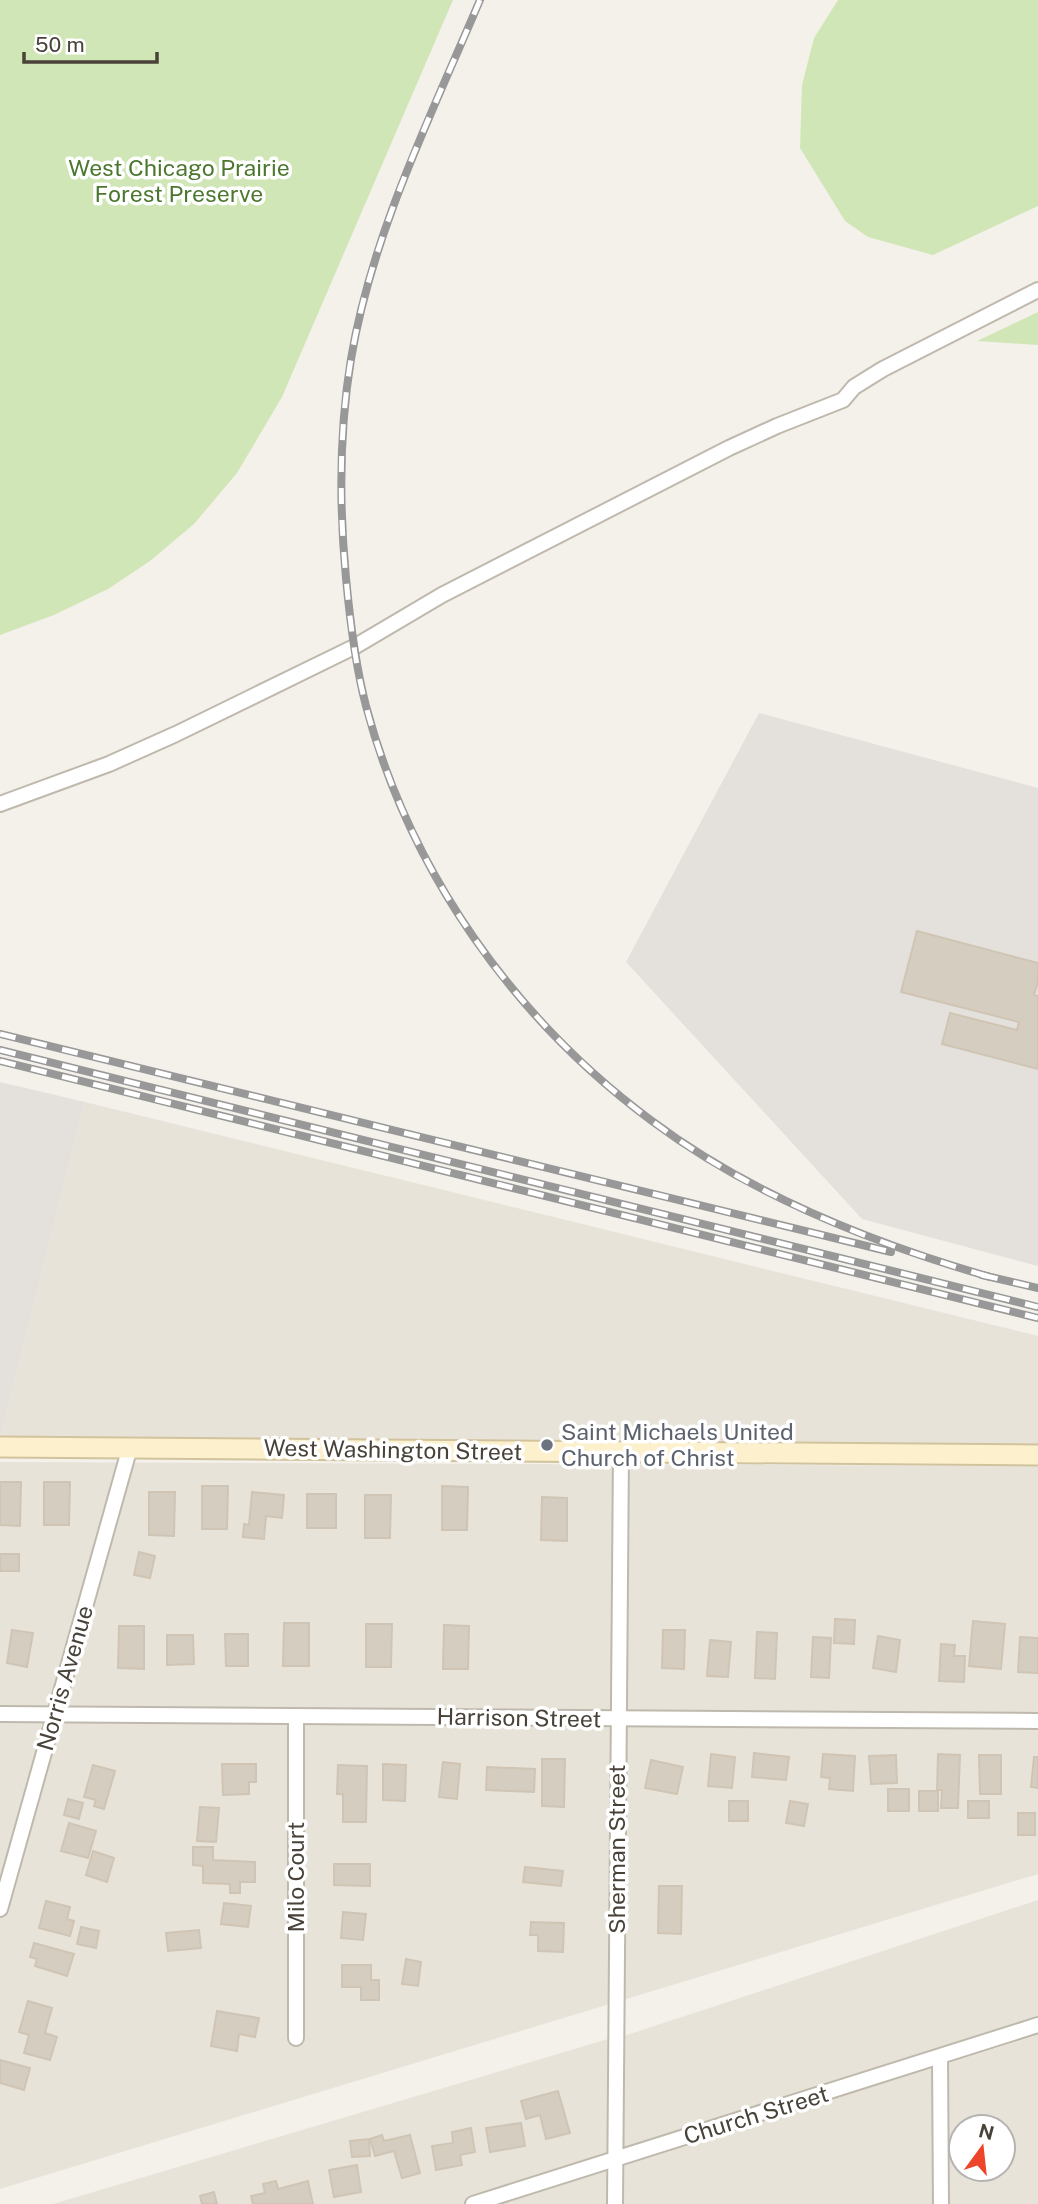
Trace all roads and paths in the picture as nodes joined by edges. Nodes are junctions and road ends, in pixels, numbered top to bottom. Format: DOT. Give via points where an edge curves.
graph roads {
  1 [pos="1038,290"];
  2 [pos="0,804"];
  3 [pos="0,1447"];
  4 [pos="130,1447"];
  5 [pos="621,1452"];
  6 [pos="1038,1455"];
  7 [pos="0,1714"];
  8 [pos="55,1715"];
  9 [pos="296,1716"];
  10 [pos="618,1719"];
  11 [pos="1038,1721"];
  12 [pos="0,1909"];
  13 [pos="1038,2025"];
  14 [pos="296,2038"];
  15 [pos="940,2058"];
  16 [pos="616,2160"];
  17 [pos="472,2204"];
  18 [pos="615,2204"];
  19 [pos="941,2204"];
  1 -- 2 [label="street" via="883,369 854,387 843,400 729,448 442,595 354,647 154,744"];
  3 -- 4 [label="main road, West Washington Street"];
  4 -- 5 [label="main road, West Washington Street"];
  4 -- 8 [label="street, Norris Avenue"];
  5 -- 6 [label="main road, West Washington Street"];
  5 -- 10 [label="street, Sherman Street"];
  7 -- 8 [label="street, Harrison Street"];
  8 -- 9 [label="street, Harrison Street"];
  8 -- 12 [label="street, Norris Avenue"];
  9 -- 10 [label="street, Harrison Street"];
  9 -- 14 [label="street, Milo Court"];
  10 -- 11 [label="street, Harrison Street"];
  10 -- 16 [label="street, Sherman Street"];
  13 -- 15 [label="street, Church Street"];
  15 -- 16 [label="street, Church Street"];
  15 -- 19 [label="street"];
  16 -- 17 [label="street, Church Street"];
  16 -- 18 [label="street, Sherman Street"];
}
